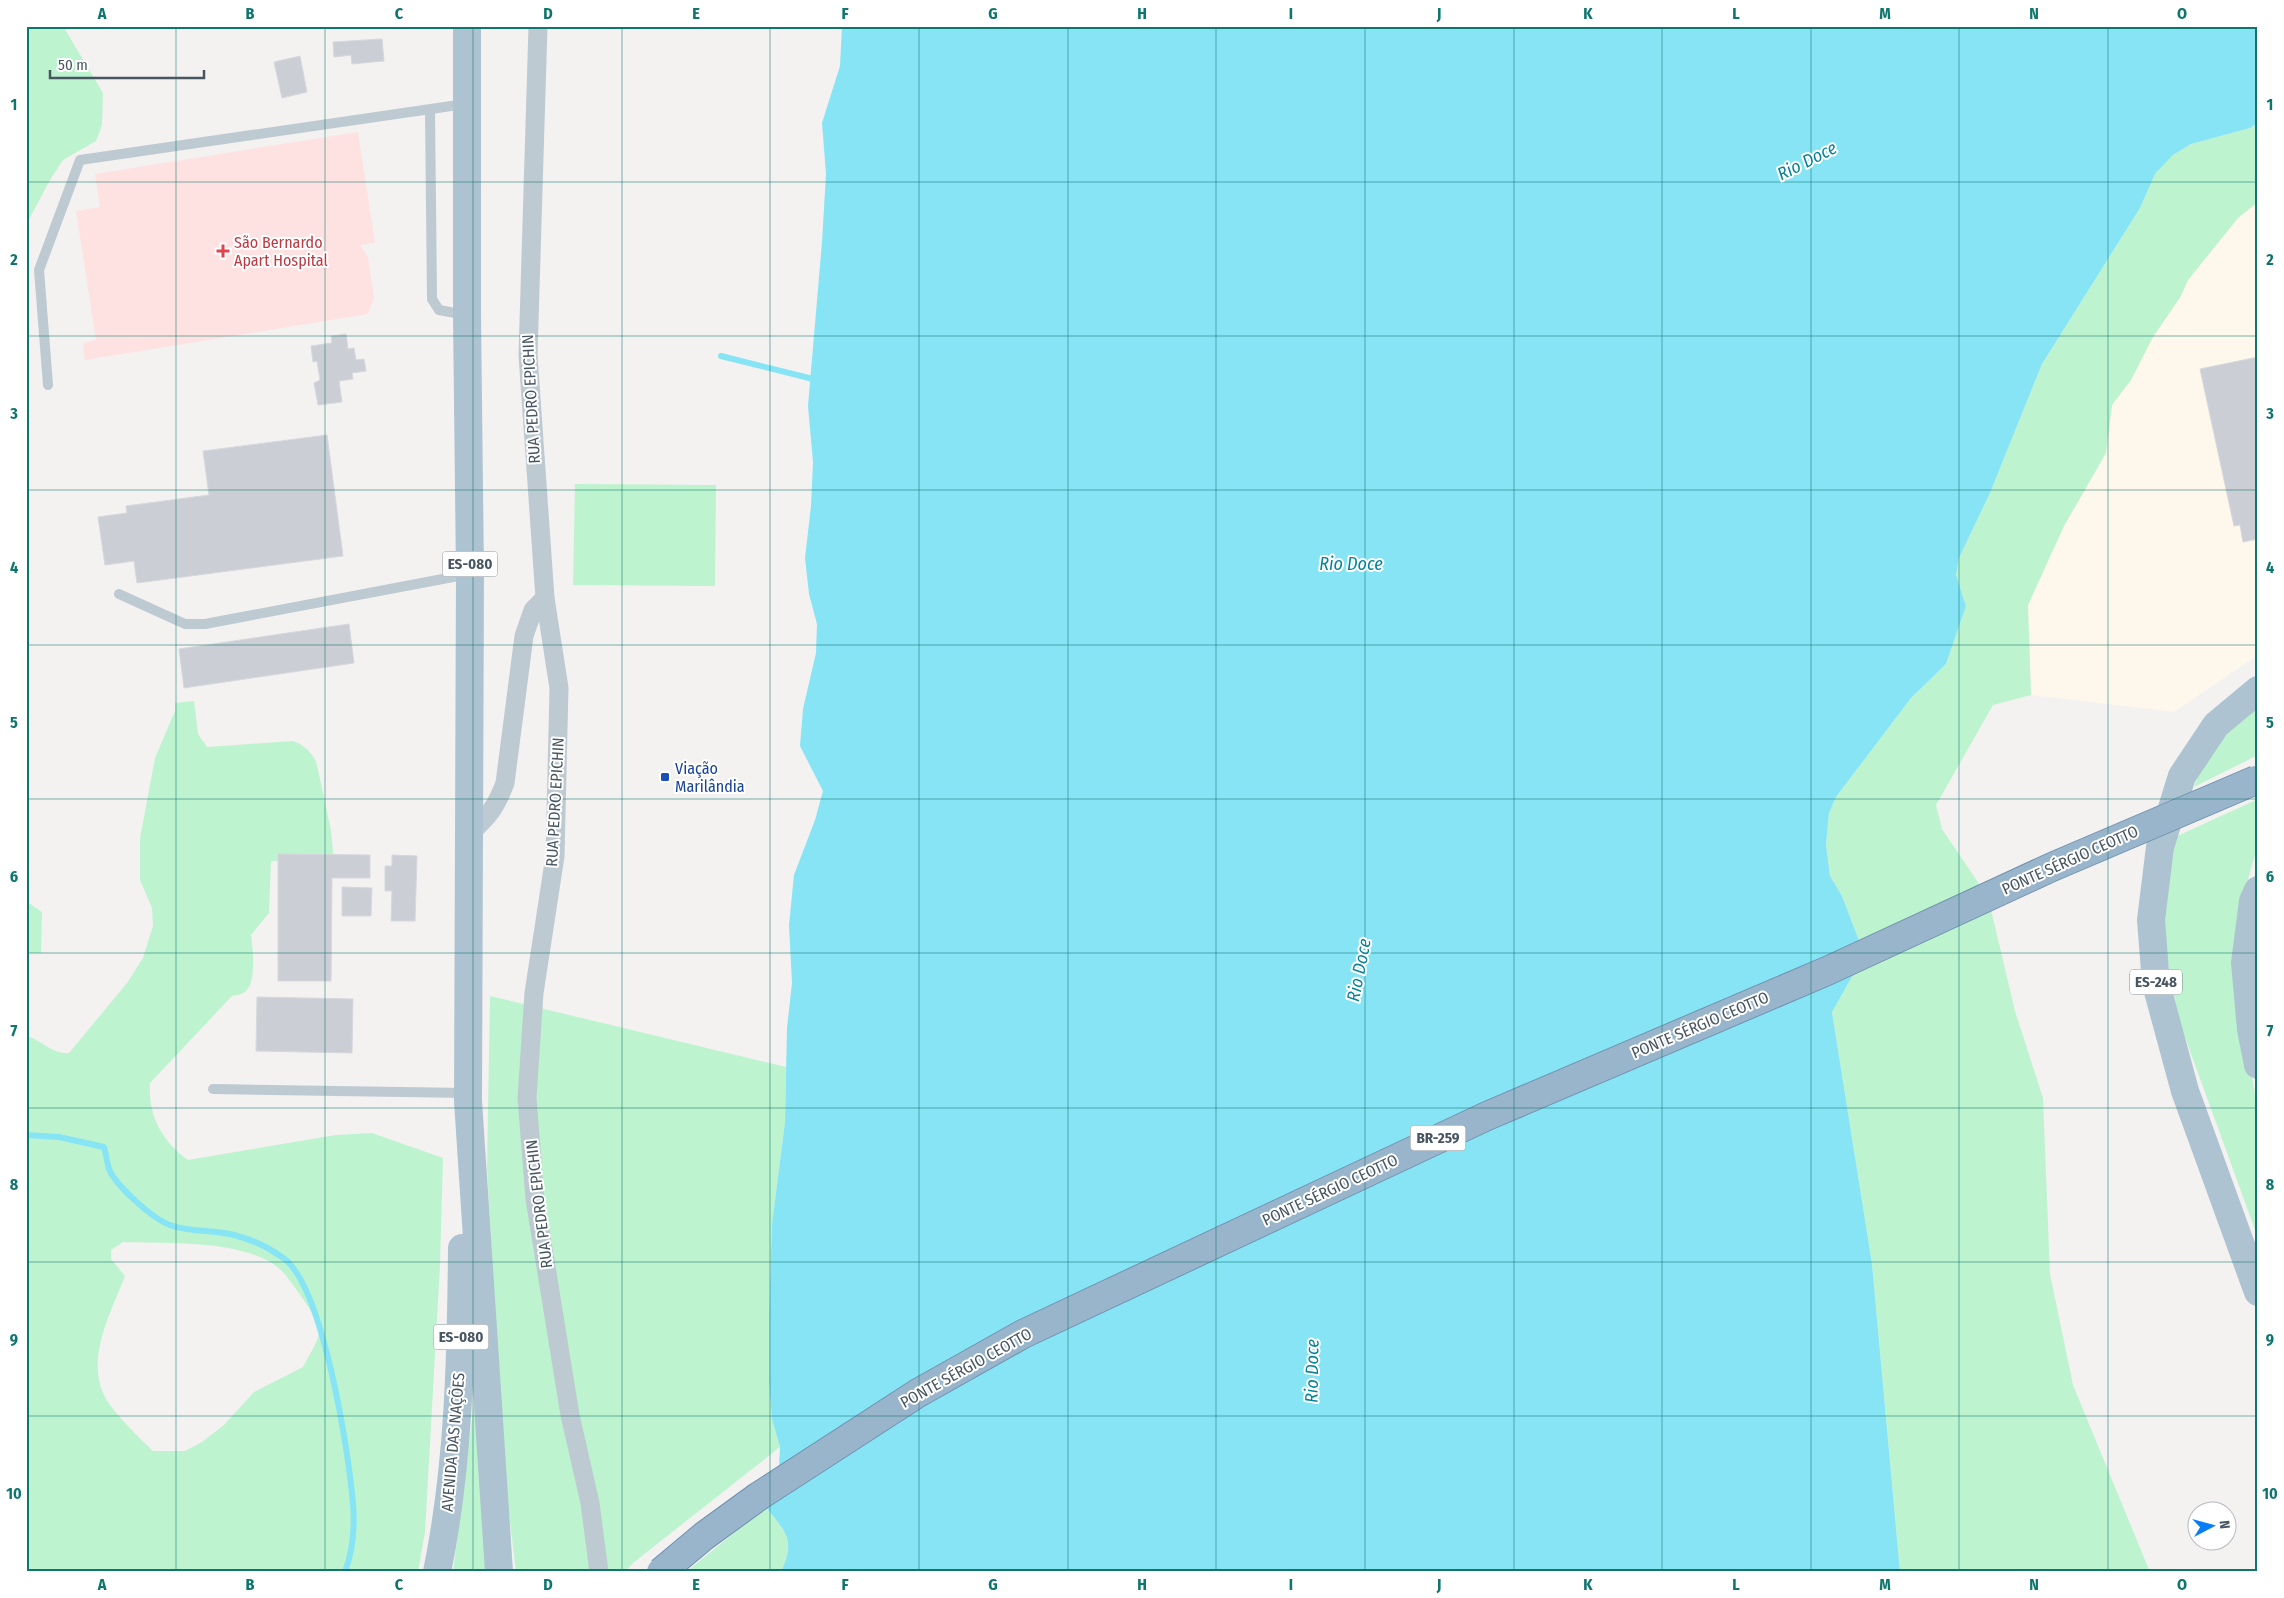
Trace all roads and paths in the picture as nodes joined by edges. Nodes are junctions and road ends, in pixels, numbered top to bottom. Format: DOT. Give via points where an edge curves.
graph roads {
  1 [pos="467,26"];
  2 [pos="538,26"];
  3 [pos="466,104"];
  4 [pos="430,110"];
  5 [pos="467,315"];
  6 [pos="48,385"];
  7 [pos="470,574"];
  8 [pos="118,594"];
  9 [pos="544,598"];
  10 [pos="2258,690"];
  11 [pos="2256,780"];
  12 [pos="470,833"];
  13 [pos="2258,890"];
  14 [pos="2258,1064"];
  15 [pos="212,1089"];
  16 [pos="468,1097"];
  17 [pos="2254,1273"];
  18 [pos="2258,1292"];
  19 [pos="437,1572"];
  20 [pos="499,1572"];
  21 [pos="598,1572"];
  22 [pos="661,1572"];
  1 -- 3 [label="main road, ES-080"];
  2 -- 9 [label="street, RUA PEDRO EPICHIN" via="528,355"];
  3 -- 4 [label="lane"];
  3 -- 5 [label="main road, ES-080"];
  4 -- 5 [label="lane" via="432,299 439,310"];
  4 -- 6 [label="lane" via="80,160 39,270"];
  5 -- 7 [label="main road, ES-080"];
  7 -- 8 [label="lane" via="205,624 186,624"];
  7 -- 12 [label="main road, ES-080"];
  9 -- 12 [label="street" via="533,610 524,636 505,782 490,815"];
  9 -- 21 [label="street, RUA PEDRO EPICHIN" via="559,688 555,846 534,994 527,1098 535,1198 570,1414 590,1503"];
  10 -- 17 [label="main road, ES-248" via="2216,726 2182,776 2160,847 2151,920 2156,984 2185,1091"];
  11 -- 22 [label="highway, PONTE SÉRGIO CEOTTO / BR-259, bridge" via="2052,867 1827,971 1487,1116 1023,1334 918,1393 768,1490"];
  12 -- 16 [label="main road, ES-080"];
  13 -- 14 [label="main road" via="2253,901 2245,963"];
  15 -- 16 [label="lane"];
  16 -- 19 [label="main road, AVENIDA DAS NAÇÕES / ES-080" via="456,1442 446,1530"];
  16 -- 20 [label="main road, ES-080"];
  17 -- 18 [label="main road, ES-248"];
}
